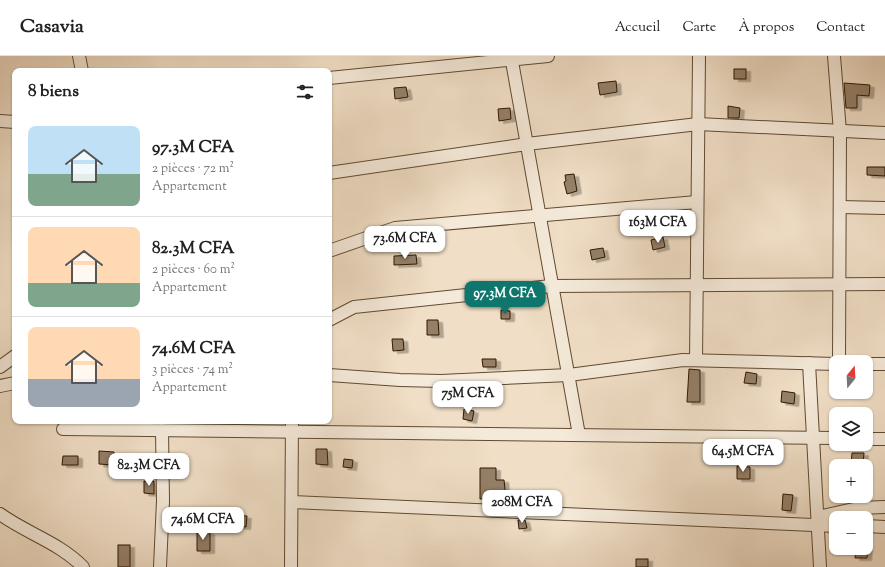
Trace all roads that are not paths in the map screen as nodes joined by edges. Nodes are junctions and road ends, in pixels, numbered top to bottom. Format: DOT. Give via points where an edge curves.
graph roads {
  1 [pos="79,56"];
  2 [pos="548,56"];
  3 [pos="699,56"];
  4 [pos="834,56"];
  5 [pos="512,58"];
  6 [pos="81,68"];
  7 [pos="332,78"];
  8 [pos="0,121"];
  9 [pos="12,122"];
  10 [pos="698,124"];
  11 [pos="840,132"];
  12 [pos="885,133"];
  13 [pos="527,144"];
  14 [pos="332,173"];
  15 [pos="697,202"];
  16 [pos="840,208"];
  17 [pos="885,208"];
  18 [pos="540,216"];
  19 [pos="332,250"];
  20 [pos="885,284"];
  21 [pos="840,285"];
  22 [pos="552,286"];
  23 [pos="696,286"];
  24 [pos="332,318"];
  25 [pos="840,355"];
  26 [pos="12,358"];
  27 [pos="696,360"];
  28 [pos="809,363"];
  29 [pos="829,364"];
  30 [pos="873,364"];
  31 [pos="885,364"];
  32 [pos="0,367"];
  33 [pos="332,375"];
  34 [pos="569,375"];
  35 [pos="12,384"];
  36 [pos="0,386"];
  37 [pos="292,426"];
  38 [pos="63,429"];
  39 [pos="162,430"];
  40 [pos="578,435"];
  41 [pos="813,438"];
  42 [pos="829,438"];
  43 [pos="873,439"];
  44 [pos="885,439"];
  45 [pos="292,502"];
  46 [pos="885,507"];
  47 [pos="0,514"];
  48 [pos="818,521"];
  49 [pos="829,524"];
  50 [pos="873,526"];
  51 [pos="885,527"];
  52 [pos="83,567"];
  53 [pos="160,567"];
  54 [pos="291,567"];
  55 [pos="820,567"];
  1 -- 6 [label="street"];
  2 -- 5 [label="street"];
  3 -- 10 [label="street"];
  4 -- 11 [label="street"];
  5 -- 7 [label="street"];
  5 -- 13 [label="street"];
  8 -- 9 [label="street"];
  10 -- 11 [label="street"];
  10 -- 13 [label="street"];
  10 -- 15 [label="street"];
  11 -- 12 [label="street"];
  11 -- 16 [label="street"];
  13 -- 14 [label="street"];
  13 -- 18 [label="street"];
  15 -- 18 [label="street"];
  15 -- 23 [label="street"];
  16 -- 17 [label="street"];
  16 -- 21 [label="street"];
  18 -- 19 [label="street" via="395,228"];
  18 -- 22 [label="street"];
  20 -- 21 [label="street"];
  21 -- 23 [label="street"];
  21 -- 25 [label="street"];
  22 -- 23 [label="street"];
  22 -- 24 [label="street" via="354,307"];
  22 -- 34 [label="street"];
  23 -- 27 [label="street"];
  26 -- 32 [label="street"];
  27 -- 28 [label="street"];
  27 -- 34 [label="street"];
  28 -- 29 [label="street"];
  28 -- 41 [label="street"];
  30 -- 31 [label="street"];
  33 -- 34 [label="street" via="441,381"];
  34 -- 40 [label="street"];
  35 -- 36 [label="street"];
  37 -- 39 [label="street"];
  37 -- 40 [label="street"];
  37 -- 45 [label="street"];
  38 -- 39 [label="street"];
  39 -- 53 [label="street" via="163,501"];
  40 -- 41 [label="street"];
  41 -- 42 [label="street"];
  41 -- 48 [label="street"];
  43 -- 44 [label="street"];
  45 -- 48 [label="street"];
  45 -- 54 [label="street"];
  46 -- 48 [label="street" via="858,508"];
  47 -- 52 [label="street" via="52,544"];
  48 -- 49 [label="street"];
  48 -- 55 [label="street"];
  50 -- 51 [label="street"];
}
